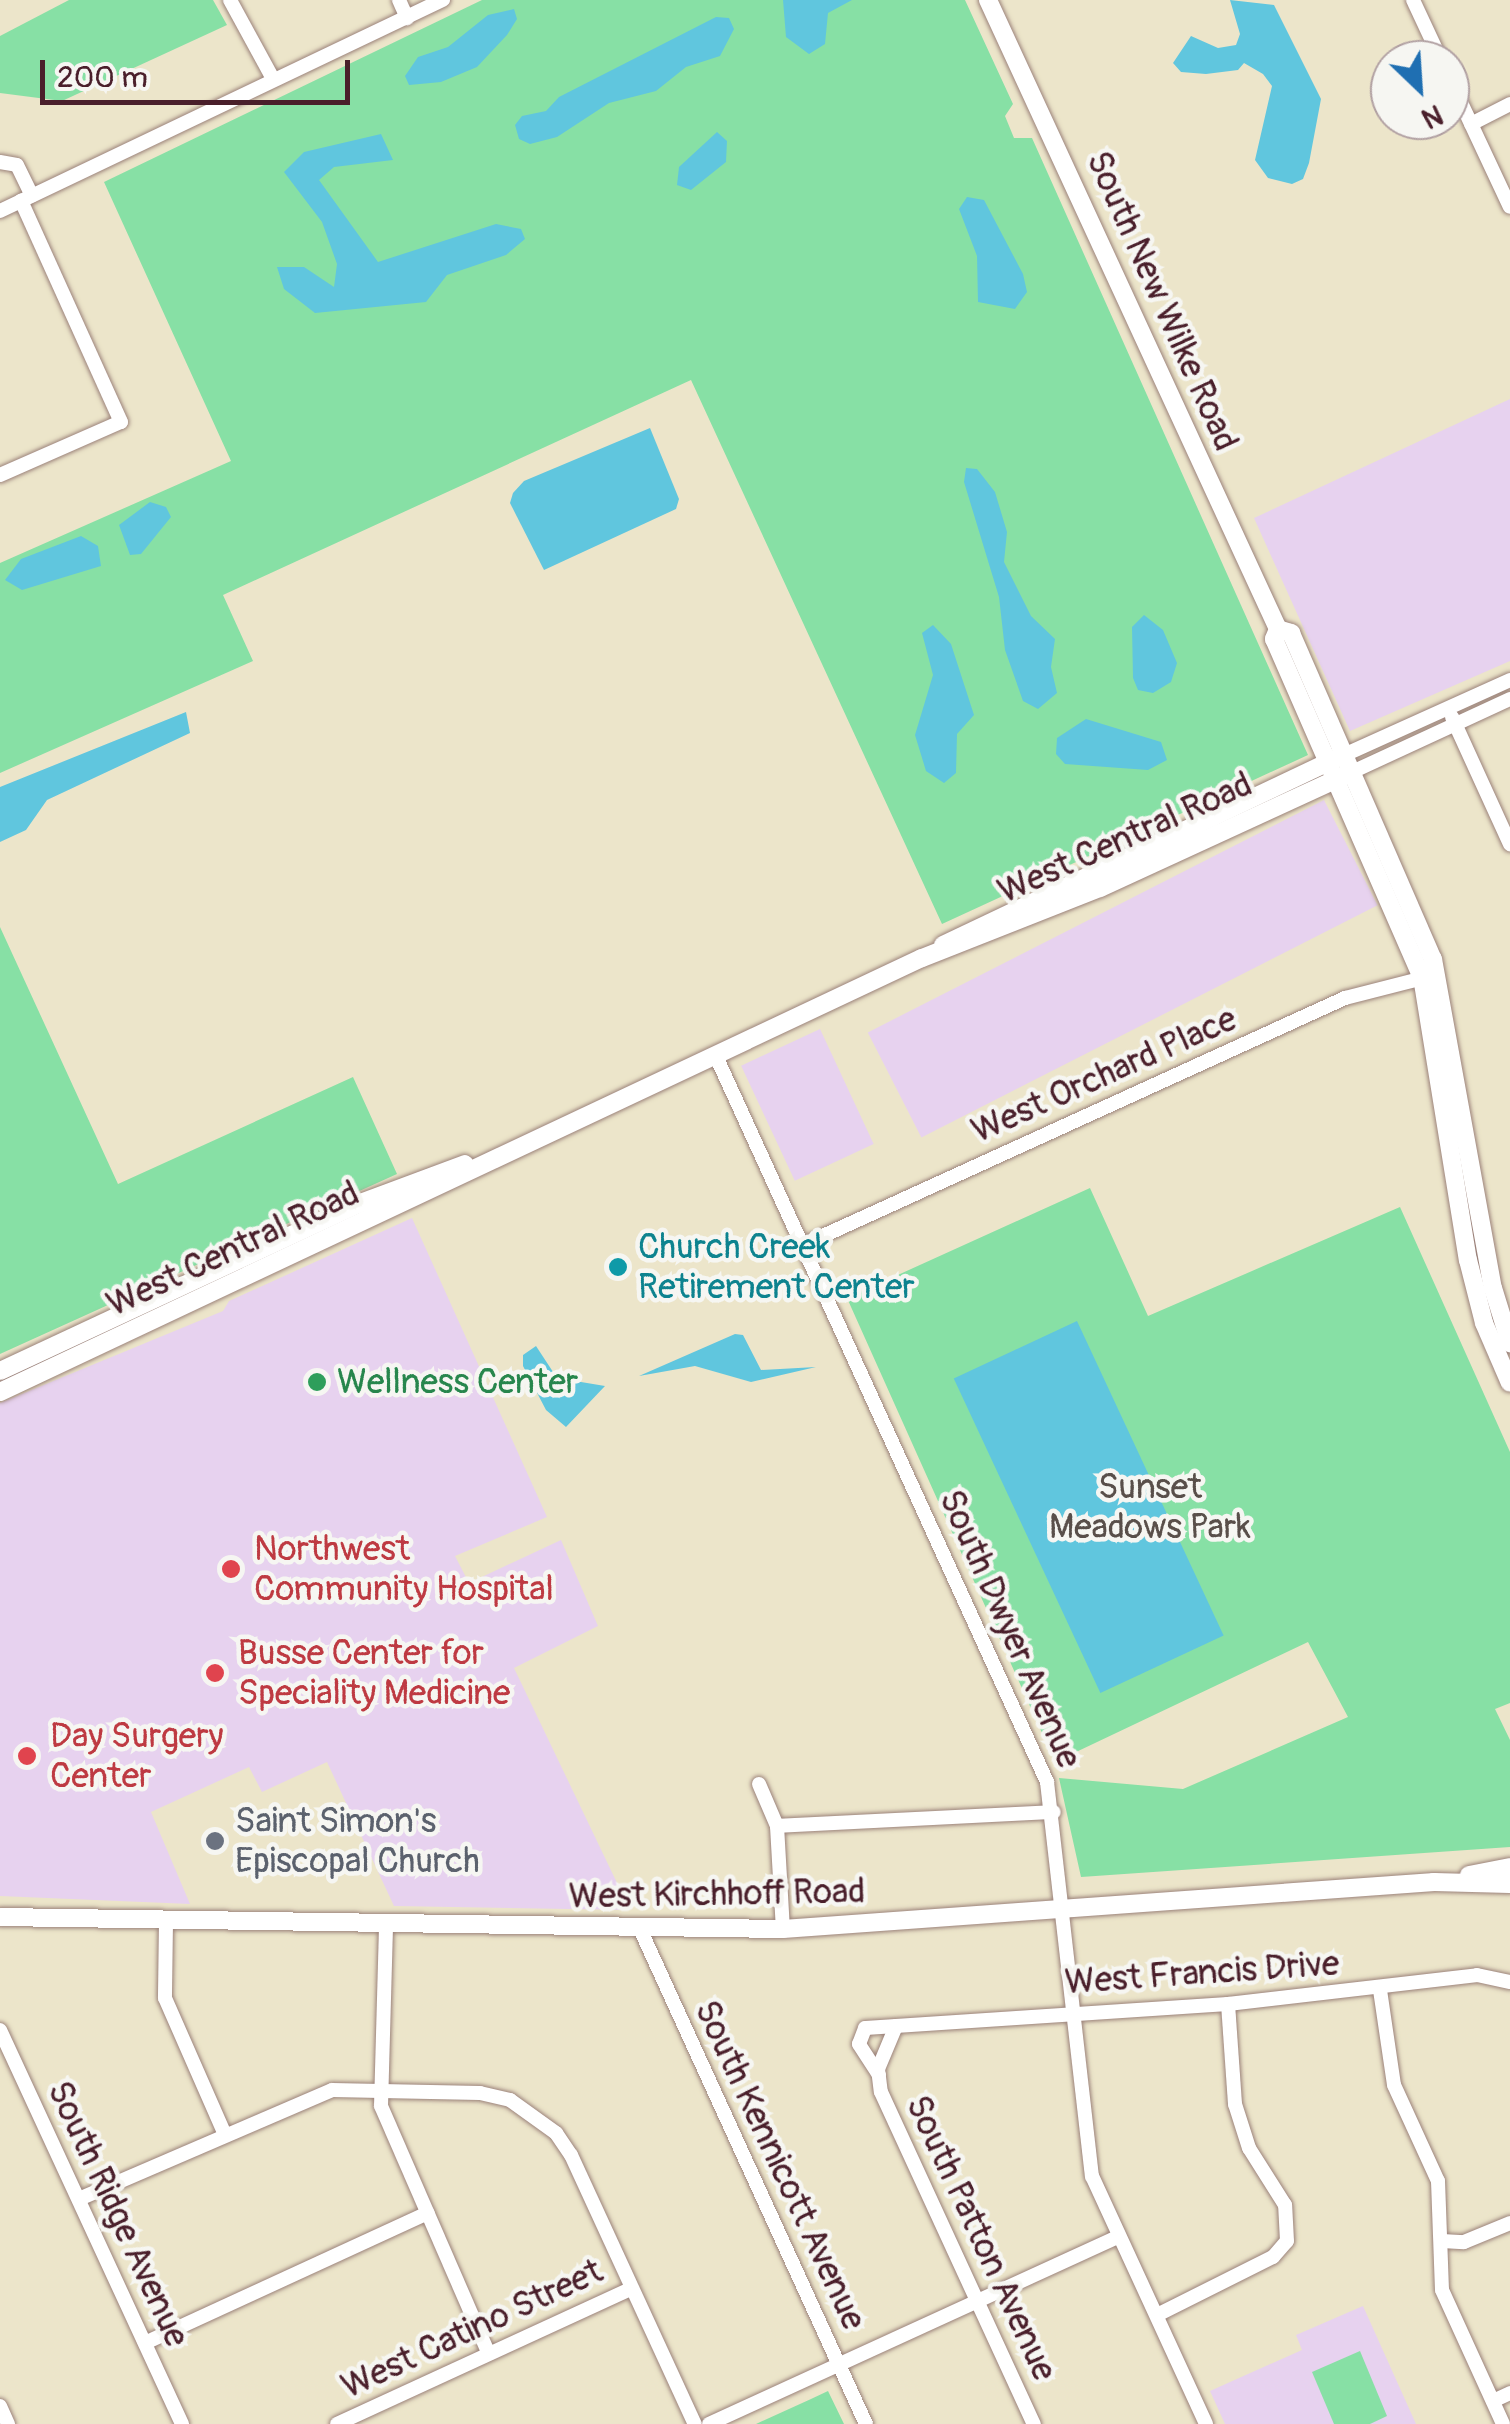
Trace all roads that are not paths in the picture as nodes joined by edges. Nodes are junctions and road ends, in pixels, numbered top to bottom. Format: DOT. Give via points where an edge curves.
graph roads {
  1 [pos="230,0"];
  2 [pos="398,0"];
  3 [pos="443,0"];
  4 [pos="988,0"];
  5 [pos="1413,0"];
  6 [pos="407,18"];
  7 [pos="1432,40"];
  8 [pos="273,79"];
  9 [pos="1510,104"];
  10 [pos="1471,124"];
  11 [pos="0,162"];
  12 [pos="27,199"];
  13 [pos="2,205"];
  14 [pos="1510,207"];
  15 [pos="0,475"];
  16 [pos="1510,680"];
  17 [pos="1510,699"];
  18 [pos="1448,708"];
  19 [pos="1456,725"];
  20 [pos="1340,767"];
  21 [pos="1510,844"];
  22 [pos="1430,976"];
  23 [pos="716,1054"];
  24 [pos="490,1157"];
  25 [pos="803,1245"];
  26 [pos="1510,1343"];
  27 [pos="0,1371"];
  28 [pos="1510,1383"];
  29 [pos="0,1392"];
  30 [pos="759,1784"];
  31 [pos="1054,1812"];
  32 [pos="777,1826"];
  33 [pos="1510,1867"];
  34 [pos="1434,1882"];
  35 [pos="1510,1884"];
  36 [pos="1064,1913"];
  37 [pos="0,1917"];
  38 [pos="166,1922"];
  39 [pos="386,1927"];
  40 [pos="782,1929"];
  41 [pos="641,1932"];
  42 [pos="1510,1982"];
  43 [pos="1380,1990"];
  44 [pos="1228,2004"];
  45 [pos="1070,2013"];
  46 [pos="896,2026"];
  47 [pos="0,2030"];
  48 [pos="6,2062"];
  49 [pos="879,2075"];
  50 [pos="382,2090"];
  51 [pos="226,2135"];
  52 [pos="78,2199"];
  53 [pos="428,2213"];
  54 [pos="1510,2224"];
  55 [pos="1119,2236"];
  56 [pos="1442,2242"];
  57 [pos="631,2289"];
  58 [pos="977,2300"];
  59 [pos="1157,2315"];
  60 [pos="146,2343"];
  61 [pos="488,2354"];
  62 [pos="838,2364"];
  63 [pos="1510,2393"];
  64 [pos="1493,2401"];
  65 [pos="0,2406"];
  66 [pos="8,2424"];
  67 [pos="182,2424"];
  68 [pos="338,2424"];
  69 [pos="695,2424"];
  70 [pos="709,2424"];
  71 [pos="866,2424"];
  72 [pos="1034,2424"];
  73 [pos="1206,2424"];
  74 [pos="1503,2424"];
  1 -- 8 [label="street"];
  2 -- 6 [label="street"];
  3 -- 6 [label="street"];
  4 -- 20 [label="main road, South New Wilke Road" via="1278,628 1290,632"];
  5 -- 7 [label="street"];
  6 -- 8 [label="street"];
  8 -- 12 [label="street"];
  9 -- 10 [label="street"];
  10 -- 14 [label="street"];
  11 -- 12 [label="street" via="16,165"];
  12 -- 13 [label="street"];
  12 -- 15 [label="street" via="122,422"];
  16 -- 18 [label="street"];
  17 -- 19 [label="street"];
  18 -- 19 [label="street"];
  18 -- 20 [label="street"];
  19 -- 20 [label="street"];
  19 -- 21 [label="street"];
  20 -- 22 [label="main road, South New Wilke Road"];
  20 -- 23 [label="main road, West Central Road" via="1100,888 922,958"];
  22 -- 25 [label="street, West Orchard Place" via="1345,998"];
  22 -- 26 [label="main road"];
  22 -- 28 [label="main road" via="1468,1260 1484,1323"];
  23 -- 24 [label="main road, West Central Road"];
  23 -- 25 [label="street, South Dwyer Avenue"];
  24 -- 27 [label="main road, West Central Road" via="358,1204"];
  24 -- 29 [label="main road, West Central Road" via="433,1192"];
  25 -- 31 [label="street, South Dwyer Avenue" via="1047,1782"];
  30 -- 32 [label="street"];
  31 -- 32 [label="street"];
  31 -- 36 [label="street, South Dwyer Avenue"];
  32 -- 40 [label="street"];
  33 -- 34 [label="main road, West Kirchhoff Road"];
  34 -- 35 [label="main road, West Kirchhoff Road"];
  34 -- 36 [label="main road, West Kirchhoff Road"];
  36 -- 40 [label="main road, West Kirchhoff Road"];
  36 -- 45 [label="street, South Dwyer Avenue"];
  37 -- 38 [label="main road, West Kirchhoff Road"];
  38 -- 39 [label="main road, West Kirchhoff Road"];
  38 -- 51 [label="street" via="165,1998"];
  39 -- 41 [label="main road, West Kirchhoff Road"];
  39 -- 50 [label="street"];
  40 -- 41 [label="main road, West Kirchhoff Road"];
  41 -- 62 [label="street, South Kennicott Avenue"];
  42 -- 43 [label="street, West Francis Drive" via="1477,1975"];
  43 -- 44 [label="street, West Francis Drive"];
  43 -- 56 [label="street" via="1394,2086 1438,2181"];
  44 -- 45 [label="street, West Francis Drive"];
  44 -- 59 [label="street" via="1235,2104 1250,2148 1286,2204 1287,2241 1274,2257"];
  45 -- 46 [label="street, West Francis Drive"];
  45 -- 55 [label="street, South Dwyer Avenue" via="1084,2141"];
  46 -- 49 [label="street, South Patton Avenue"];
  46 -- 49 [label="street, South Patton Avenue" via="858,2034"];
  47 -- 48 [label="street, South Ridge Avenue"];
  48 -- 52 [label="street, South Ridge Avenue"];
  49 -- 58 [label="street, South Patton Avenue" via="892,2123"];
  50 -- 51 [label="street" via="322,2092"];
  50 -- 53 [label="street" via="384,2117"];
  50 -- 57 [label="street" via="480,2093 530,2112 571,2155"];
  51 -- 52 [label="street"];
  52 -- 60 [label="street, South Ridge Avenue"];
  53 -- 60 [label="street"];
  53 -- 61 [label="street"];
  54 -- 56 [label="street" via="1464,2242"];
  55 -- 58 [label="street"];
  55 -- 59 [label="street, South Dwyer Avenue"];
  56 -- 64 [label="street" via="1442,2290"];
  57 -- 61 [label="street, West Catino Street"];
  57 -- 69 [label="street"];
  58 -- 62 [label="street"];
  58 -- 72 [label="street, South Patton Avenue"];
  59 -- 73 [label="street, South Dwyer Avenue"];
  60 -- 67 [label="street, South Ridge Avenue"];
  61 -- 68 [label="street, West Catino Street"];
  62 -- 70 [label="street"];
  62 -- 71 [label="street, South Kennicott Avenue"];
  63 -- 64 [label="street"];
  64 -- 74 [label="street"];
  65 -- 66 [label="street"];
}
